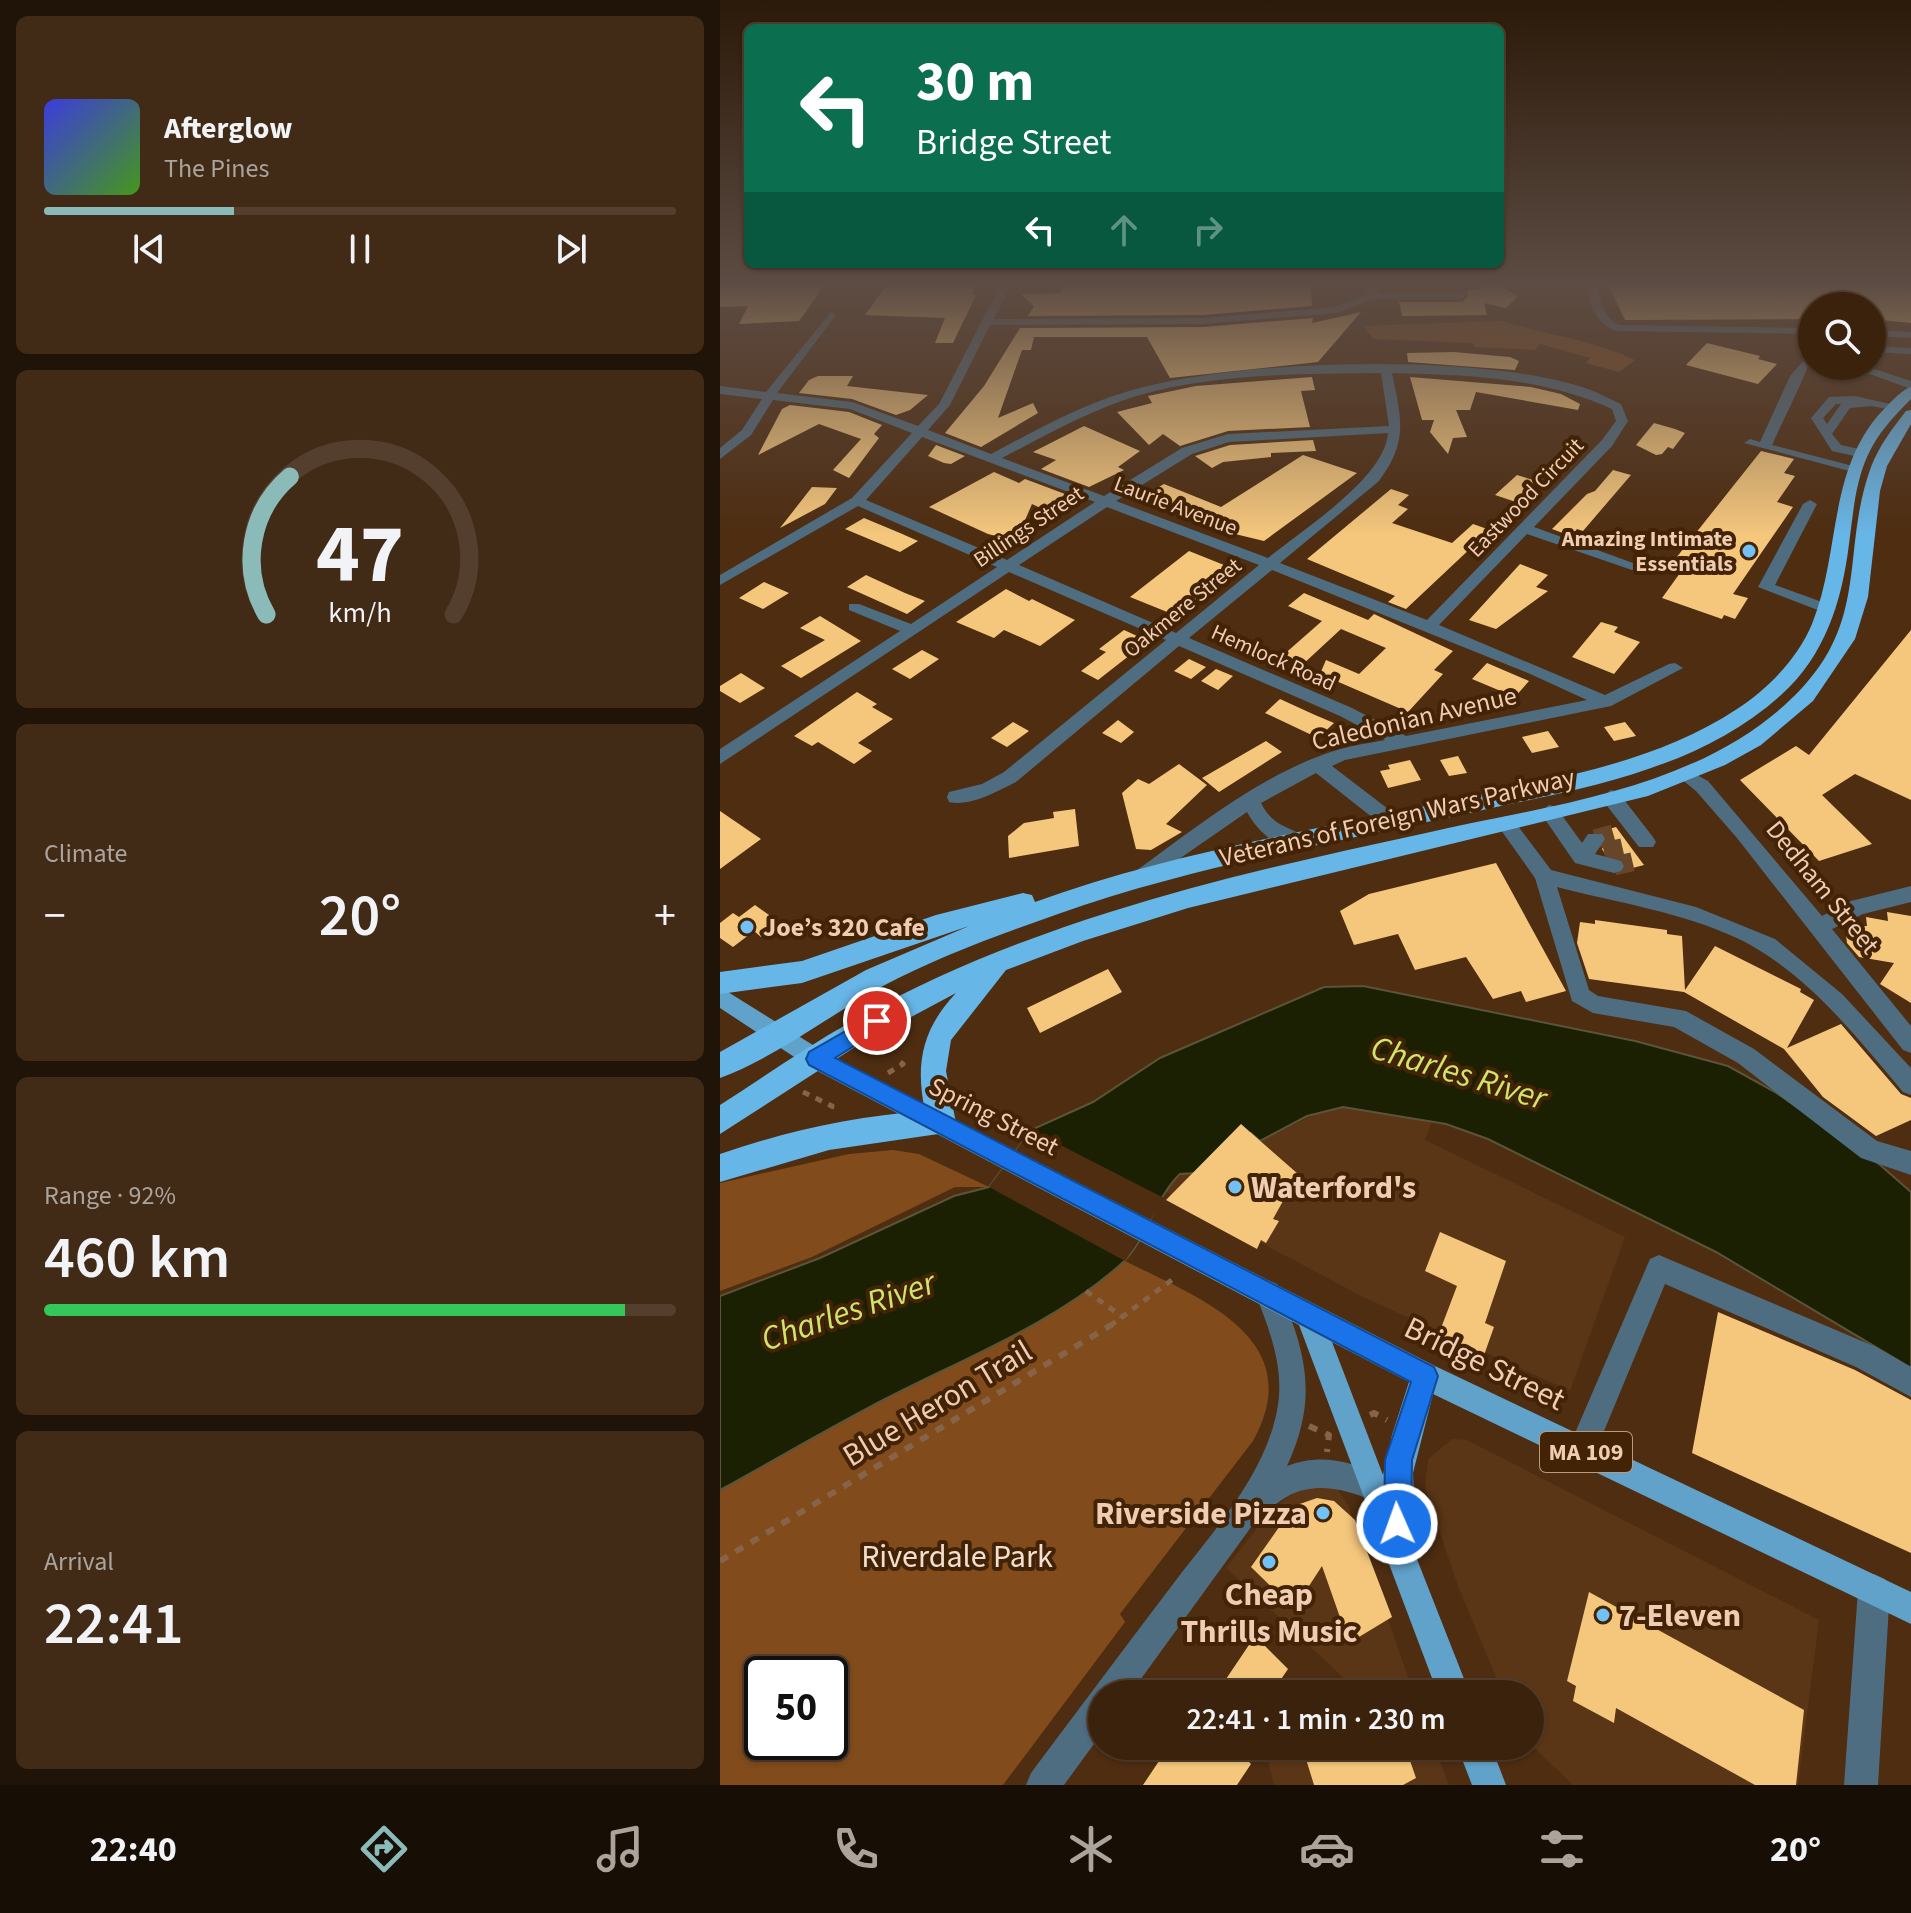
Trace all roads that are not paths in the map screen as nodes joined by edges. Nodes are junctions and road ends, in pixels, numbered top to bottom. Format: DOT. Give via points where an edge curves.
graph roads {
  1 [pos="790,369"];
  2 [pos="964,369"];
  3 [pos="1386,370"];
  4 [pos="1798,373"];
  5 [pos="1886,378"];
  6 [pos="1911,388"];
  7 [pos="720,390"];
  8 [pos="770,395"];
  9 [pos="1902,410"];
  10 [pos="1396,429"];
  11 [pos="920,430"];
  12 [pos="1750,443"];
  13 [pos="1765,446"];
  14 [pos="720,455"];
  15 [pos="993,458"];
  16 [pos="1856,461"];
  17 [pos="857,501"];
  18 [pos="1106,501"];
  19 [pos="1810,504"];
  20 [pos="1523,528"];
  21 [pos="1010,564"];
  22 [pos="1271,564"];
  23 [pos="1637,567"];
  24 [pos="720,581"];
  25 [pos="854,607"];
  26 [pos="1828,609"];
  27 [pos="1429,627"];
  28 [pos="913,630"];
  29 [pos="1177,639"];
  30 [pos="1675,668"];
  31 [pos="1605,702"];
  32 [pos="1407,744"];
  33 [pos="720,758"];
  34 [pos="1317,764"];
  35 [pos="1684,774"];
  36 [pos="956,797"];
  37 [pos="1611,797"];
  38 [pos="1251,802"];
  39 [pos="1549,812"];
  40 [pos="1389,820"];
  41 [pos="1505,823"];
  42 [pos="1297,841"];
  43 [pos="1634,845"];
  44 [pos="1582,858"];
  45 [pos="1544,876"];
  46 [pos="1139,879"];
  47 [pos="1911,894"];
  48 [pos="1820,926"];
  49 [pos="1002,961"];
  50 [pos="720,983"];
  51 [pos="720,996"];
  52 [pos="774,1034"];
  53 [pos="1911,1043"];
  54 [pos="816,1059"];
  55 [pos="720,1066"];
  56 [pos="1911,1085"];
  57 [pos="720,1121"];
  58 [pos="942,1123"];
  59 [pos="1911,1163"];
  60 [pos="720,1168"];
  61 [pos="1076,1192"];
  62 [pos="1268,1293"];
  63 [pos="1309,1315"];
  64 [pos="1425,1376"];
  65 [pos="1911,1383"];
  66 [pos="1582,1450"];
  67 [pos="1371,1485"];
  68 [pos="1247,1509"];
  69 [pos="1408,1569"];
  70 [pos="1874,1590"];
  71 [pos="1911,1608"];
  72 [pos="1120,1680"];
  73 [pos="1449,1680"];
  74 [pos="1088,1724"];
  75 [pos="1479,1760"];
  76 [pos="1043,1785"];
  77 [pos="1489,1785"];
  78 [pos="1861,1785"];
  1 -- 8 [label="street"];
  2 -- 11 [label="street" via="951,394"];
  3 -- 10 [label="street, Oakmere Street"];
  3 -- 15 [label="street, Eastwood Circuit" via="1233,377 1155,388 1070,416"];
  3 -- 20 [label="street, Eastwood Circuit" via="1547,382 1596,394 1617,407 1622,421 1607,443"];
  4 -- 13 [label="street"];
  5 -- 6 [label="street"];
  6 -- 9 [label="highway, Veterans of Foreign Wars Parkway"];
  7 -- 8 [label="street, Laurie Avenue"];
  8 -- 11 [label="street, Laurie Avenue" via="852,406"];
  8 -- 14 [label="street" via="747,432"];
  9 -- 16 [label="highway, Veterans of Foreign Wars Parkway"];
  9 -- 16 [label="street" via="1871,402 1846,405 1826,434"];
  9 -- 35 [label="highway, Veterans of Foreign Wars Parkway" via="1872,483 1857,599 1836,658 1813,689 1775,724"];
  10 -- 18 [label="street, Billings Street" via="1205,443"];
  10 -- 22 [label="street, Oakmere Street" via="1390,461"];
  11 -- 15 [label="street, Laurie Avenue"];
  11 -- 17 [label="street"];
  12 -- 13 [label="street"];
  13 -- 16 [label="street"];
  15 -- 18 [label="street, Laurie Avenue"];
  16 -- 26 [label="highway, Veterans of Foreign Wars Parkway"];
  17 -- 21 [label="street, Hemlock Road"];
  17 -- 24 [label="street"];
  18 -- 21 [label="street, Billings Street"];
  18 -- 22 [label="street, Laurie Avenue"];
  19 -- 26 [label="street" via="1766,587"];
  20 -- 23 [label="street"];
  20 -- 27 [label="street, Eastwood Circuit"];
  21 -- 28 [label="street, Billings Street"];
  21 -- 29 [label="street, Hemlock Road"];
  22 -- 27 [label="street, Laurie Avenue"];
  22 -- 29 [label="street, Oakmere Street"];
  25 -- 28 [label="street"];
  26 -- 40 [label="highway, Veterans of Foreign Wars Parkway" via="1810,649 1777,689 1745,715 1696,742 1588,780"];
  27 -- 31 [label="street, Laurie Avenue"];
  28 -- 33 [label="street, Billings Street"];
  29 -- 32 [label="street, Hemlock Road"];
  29 -- 36 [label="street, Oakmere Street" via="1010,777"];
  30 -- 31 [label="street, Caledonian Avenue"];
  31 -- 32 [label="street, Caledonian Avenue"];
  32 -- 34 [label="street, Caledonian Avenue"];
  34 -- 38 [label="street, Caledonian Avenue"];
  34 -- 40 [label="street"];
  35 -- 37 [label="highway, Veterans of Foreign Wars Parkway"];
  35 -- 48 [label="street, Dedham Street" via="1702,786"];
  37 -- 39 [label="highway, Veterans of Foreign Wars Parkway"];
  37 -- 43 [label="street"];
  38 -- 42 [label="street" via="1261,824"];
  38 -- 46 [label="street, Caledonian Avenue"];
  39 -- 41 [label="highway, Veterans of Foreign Wars Parkway"];
  39 -- 44 [label="street"];
  40 -- 42 [label="highway, Veterans of Foreign Wars Parkway"];
  41 -- 45 [label="street"];
  41 -- 49 [label="highway, Veterans of Foreign Wars Parkway" via="1196,896"];
  42 -- 46 [label="highway, Veterans of Foreign Wars Parkway"];
  44 -- 44 [label="street" via="1604,852"];
  45 -- 56 [label="street" via="1745,933 1783,955 1869,1035"];
  45 -- 59 [label="street" via="1580,995 1593,1004 1678,1018 1746,1056 1870,1150"];
  46 -- 50 [label="highway" via="960,918 794,974"];
  46 -- 52 [label="highway, Veterans of Foreign Wars Parkway" via="940,948"];
  47 -- 48 [label="street" via="1858,907"];
  48 -- 53 [label="street, Dedham Street"];
  49 -- 54 [label="highway, Veterans of Foreign Wars Parkway" via="890,1014"];
  49 -- 58 [label="highway" via="944,1025 933,1050 930,1073"];
  51 -- 52 [label="main road, Spring Street"];
  52 -- 54 [label="main road, Spring Street / MA 109"];
  52 -- 55 [label="highway, Veterans of Foreign Wars Parkway"];
  54 -- 57 [label="highway, Veterans of Foreign Wars Parkway"];
  54 -- 58 [label="main road, Spring Street / MA 109"];
  58 -- 60 [label="highway" via="831,1134"];
  58 -- 61 [label="main road, Spring Street / MA 109"];
  61 -- 62 [label="main road, Bridge Street / MA 109"];
  62 -- 63 [label="main road, Bridge Street / MA 109"];
  62 -- 68 [label="street" via="1287,1347 1292,1406 1277,1455"];
  63 -- 64 [label="main road, Bridge Street / MA 109"];
  63 -- 67 [label="main road"];
  64 -- 66 [label="main road, Bridge Street / MA 109"];
  64 -- 69 [label="main road" via="1397,1471 1397,1524"];
  65 -- 66 [label="street" via="1866,1357 1659,1268"];
  66 -- 70 [label="main road, Bridge Street / MA 109"];
  67 -- 68 [label="street" via="1338,1473 1302,1475 1276,1485"];
  67 -- 69 [label="main road"];
  68 -- 72 [label="street"];
  69 -- 73 [label="main road"];
  70 -- 71 [label="main road, Bridge Street / MA 109"];
  70 -- 78 [label="street"];
  74 -- 76 [label="street"];
  75 -- 77 [label="main road"];
}
